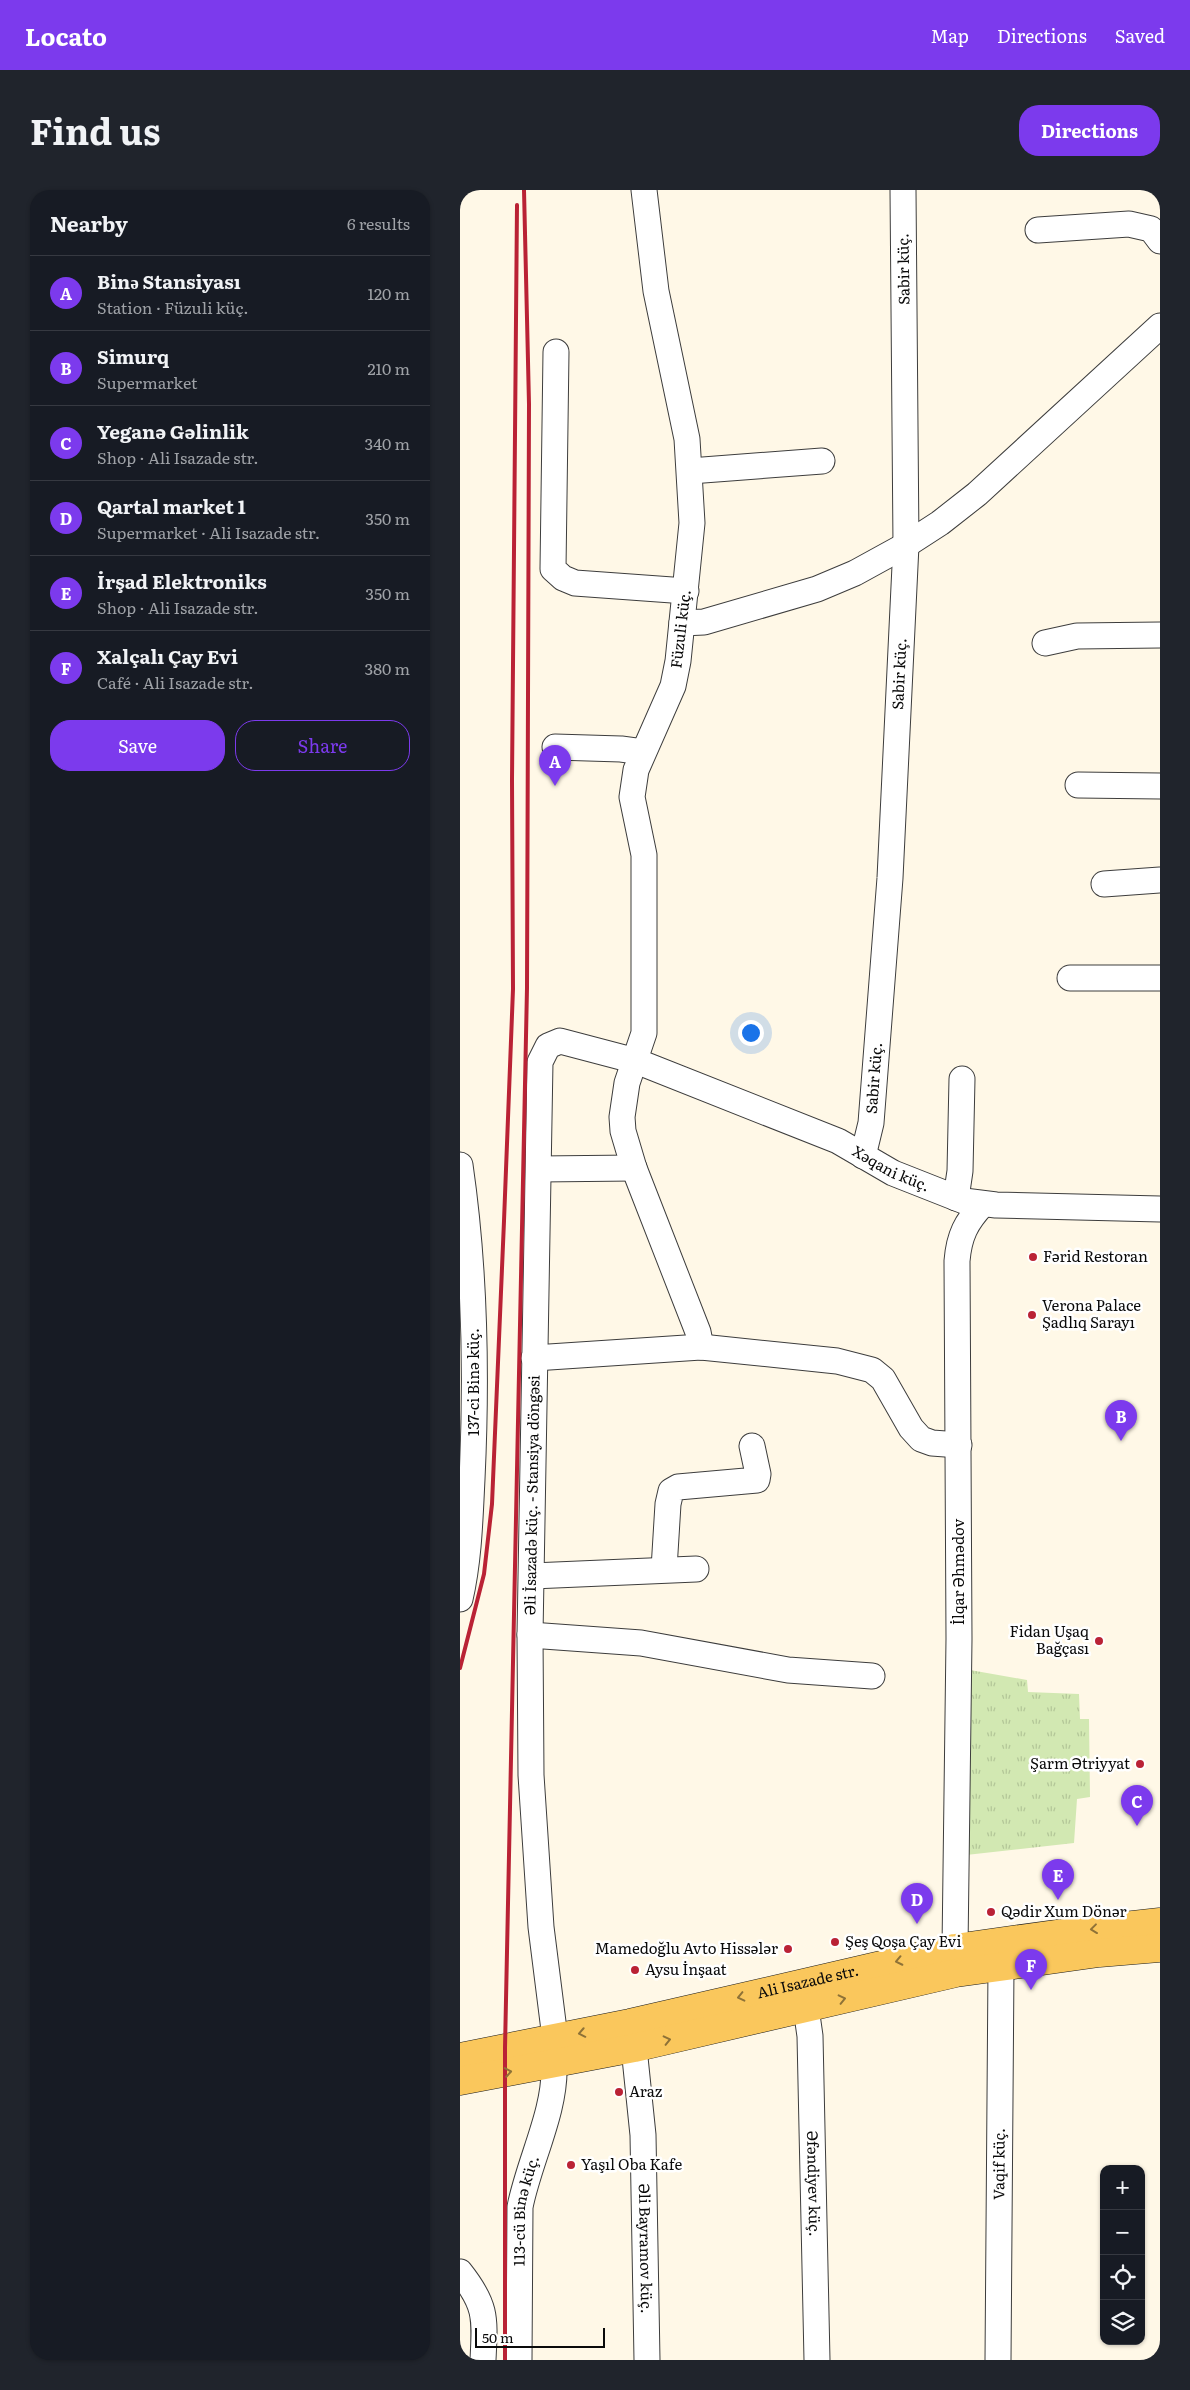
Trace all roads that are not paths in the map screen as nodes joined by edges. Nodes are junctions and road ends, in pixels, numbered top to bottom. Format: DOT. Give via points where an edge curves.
graph roads {
  1 [pos="644,190"];
  2 [pos="903,190"];
  3 [pos="1038,230"];
  4 [pos="1160,241"];
  5 [pos="1160,326"];
  6 [pos="556,352"];
  7 [pos="822,461"];
  8 [pos="690,471"];
  9 [pos="906,544"];
  10 [pos="686,591"];
  11 [pos="682,623"];
  12 [pos="1160,635"];
  13 [pos="1044,643"];
  14 [pos="555,747"];
  15 [pos="643,752"];
  16 [pos="1078,785"];
  17 [pos="1160,786"];
  18 [pos="1160,880"];
  19 [pos="1104,884"];
  20 [pos="1070,978"];
  21 [pos="1160,978"];
  22 [pos="636,1061"];
  23 [pos="962,1079"];
  24 [pos="863,1156"];
  25 [pos="634,1168"];
  26 [pos="539,1169"];
  27 [pos="460,1170"];
  28 [pos="956,1198"];
  29 [pos="983,1204"];
  30 [pos="1160,1209"];
  31 [pos="701,1348"];
  32 [pos="534,1358"];
  33 [pos="959,1445"];
  34 [pos="752,1446"];
  35 [pos="466,1480"];
  36 [pos="664,1570"];
  37 [pos="696,1570"];
  38 [pos="532,1576"];
  39 [pos="460,1599"];
  40 [pos="530,1635"];
  41 [pos="872,1676"];
  42 [pos="1160,1922"];
  43 [pos="955,1948"];
  44 [pos="1160,1948"];
  45 [pos="1000,1966"];
  46 [pos="806,2008"];
  47 [pos="634,2048"];
  48 [pos="555,2051"];
  49 [pos="460,2057"];
  50 [pos="460,2081"];
  51 [pos="460,2272"];
  52 [pos="483,2360"];
  53 [pos="519,2360"];
  54 [pos="646,2360"];
  55 [pos="817,2360"];
  56 [pos="998,2360"];
  1 -- 8 [label="street, Füzuli küç." via="656,290 687,439"];
  2 -- 9 [label="street, Sabir küç."];
  3 -- 4 [label="street" via="1129,224 1151,229"];
  5 -- 9 [label="street" via="978,494"];
  6 -- 10 [label="street" via="553,569 575,583"];
  7 -- 8 [label="street"];
  8 -- 10 [label="street, Füzuli küç." via="692,523"];
  9 -- 11 [label="street" via="855,573 817,589 704,622"];
  9 -- 24 [label="street, Sabir küç." via="890,878 871,1123"];
  10 -- 11 [label="street, Füzuli küç."];
  11 -- 15 [label="street, Füzuli küç." via="673,686"];
  12 -- 13 [label="street" via="1077,636"];
  14 -- 15 [label="street"];
  15 -- 22 [label="street, Füzuli küç." via="636,770 632,797 644,855 644,1033"];
  16 -- 17 [label="street"];
  18 -- 19 [label="street"];
  20 -- 21 [label="street"];
  22 -- 24 [label="street, Xəqani küç." via="838,1141"];
  22 -- 25 [label="street, Füzuli küç." via="622,1117"];
  22 -- 26 [label="street, Əli İsazadə küç. - Stansiya döngəsi" via="566,1041 553,1042 548,1046 540,1062"];
  23 -- 28 [label="street" via="960,1171"];
  24 -- 28 [label="street, Xəqani küç." via="893,1173"];
  25 -- 26 [label="street"];
  25 -- 31 [label="street, Füzuli küç." via="698,1332"];
  26 -- 32 [label="street, Əli İsazadə küç. - Stansiya döngəsi"];
  27 -- 35 [label="street, 137-ci Binə küç." via="473,1305 474,1434"];
  28 -- 29 [label="street, Xəqani küç."];
  29 -- 30 [label="street, Xəqani küç."];
  29 -- 33 [label="street, İlqar Əhmədov" via="969,1219 958,1246"];
  31 -- 32 [label="street"];
  31 -- 33 [label="street" via="836,1362 872,1370 883,1379 911,1428 921,1439"];
  32 -- 38 [label="street, Əli İsazadə küç. - Stansiya döngəsi"];
  33 -- 43 [label="street, İlqar Əhmədov"];
  34 -- 36 [label="street" via="757,1480 678,1487 671,1491"];
  35 -- 39 [label="street, 137-ci Binə küç." via="469,1541"];
  36 -- 37 [label="street"];
  36 -- 38 [label="street"];
  38 -- 40 [label="street, Əli İsazadə küç. - Stansiya döngəsi"];
  40 -- 41 [label="street" via="641,1643 788,1670"];
  40 -- 48 [label="street, Əli İsazadə küç. - Stansiya döngəsi" via="533,1831"];
  42 -- 43 [label="main road, Ali Isazade str., one-way"];
  43 -- 48 [label="main road, Ali Isazade str., one-way"];
  44 -- 45 [label="main road, Ali Isazade str."];
  46 -- 45 [label="main road, Ali Isazade str., one-way"];
  45 -- 56 [label="street, Vaqif küç."];
  47 -- 46 [label="main road, Ali Isazade str., one-way"];
  46 -- 55 [label="street, Əfəndiyev küç." via="810,2036"];
  47 -- 48 [label="main road, Ali Isazade str."];
  47 -- 54 [label="street, Əli Bayramov küç." via="643,2135"];
  48 -- 49 [label="main road, Ali Isazade str."];
  50 -- 48 [label="main road, Ali Isazade str., one-way"];
  48 -- 53 [label="street, 113-cü Binə küç." via="552,2093 520,2207"];
  51 -- 52 [label="street" via="476,2292 483,2309"];
}
